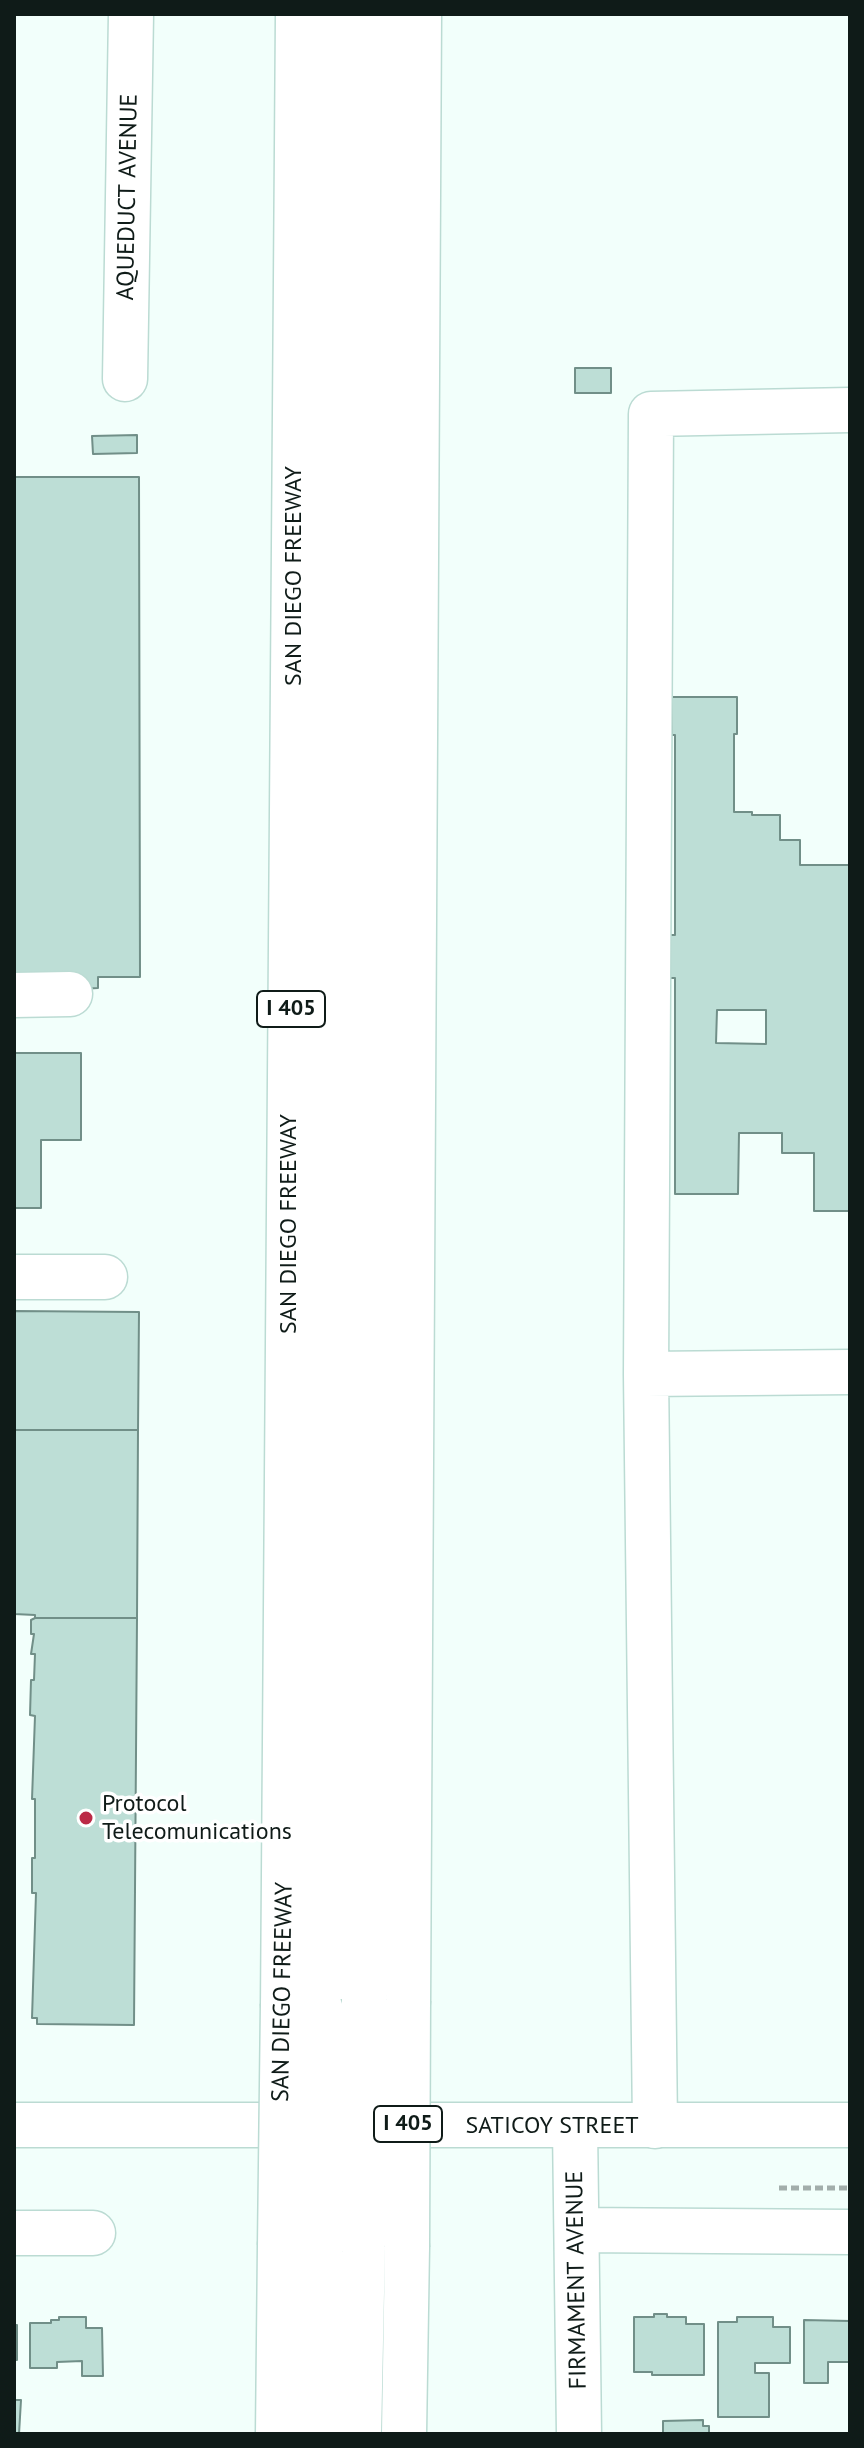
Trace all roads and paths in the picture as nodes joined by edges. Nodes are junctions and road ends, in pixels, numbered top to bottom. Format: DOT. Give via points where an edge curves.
graph roads {
  1 [pos="131,14"];
  2 [pos="298,14"];
  3 [pos="338,14"];
  4 [pos="380,14"];
  5 [pos="419,14"];
  6 [pos="125,379"];
  7 [pos="850,410"];
  8 [pos="70,994"];
  9 [pos="14,995"];
  10 [pos="14,1277"];
  11 [pos="105,1277"];
  12 [pos="850,1372"];
  13 [pos="646,1374"];
  14 [pos="302,2007"];
  15 [pos="14,2125"];
  16 [pos="850,2125"];
  17 [pos="655,2126"];
  18 [pos="575,2127"];
  19 [pos="578,2230"];
  20 [pos="850,2232"];
  21 [pos="14,2233"];
  22 [pos="93,2233"];
  23 [pos="300,2248"];
  24 [pos="278,2434"];
  25 [pos="317,2434"];
  26 [pos="359,2434"];
  27 [pos="404,2434"];
  28 [pos="579,2434"];
  1 -- 6 [label="main road, AQUEDUCT AVENUE"];
  2 -- 14 [label="main road, SAN DIEGO FREEWAY / I 405"];
  3 -- 14 [label="main road"];
  4 -- 26 [label="main road, bridge"];
  5 -- 27 [label="main road, I 405, bridge"];
  7 -- 13 [label="main road" via="651,414"];
  8 -- 9 [label="main road"];
  10 -- 11 [label="main road"];
  12 -- 13 [label="main road"];
  13 -- 17 [label="main road"];
  14 -- 23 [label="main road, SAN DIEGO FREEWAY / I 405, bridge"];
  15 -- 18 [label="main road, SATICOY STREET"];
  16 -- 17 [label="main road, SATICOY STREET"];
  17 -- 18 [label="main road, SATICOY STREET"];
  18 -- 19 [label="main road, FIRMAMENT AVENUE"];
  19 -- 20 [label="main road"];
  19 -- 28 [label="main road, FIRMAMENT AVENUE"];
  21 -- 22 [label="main road"];
  23 -- 24 [label="main road, SAN DIEGO FREEWAY / I 405"];
  23 -- 25 [label="main road"];
}
